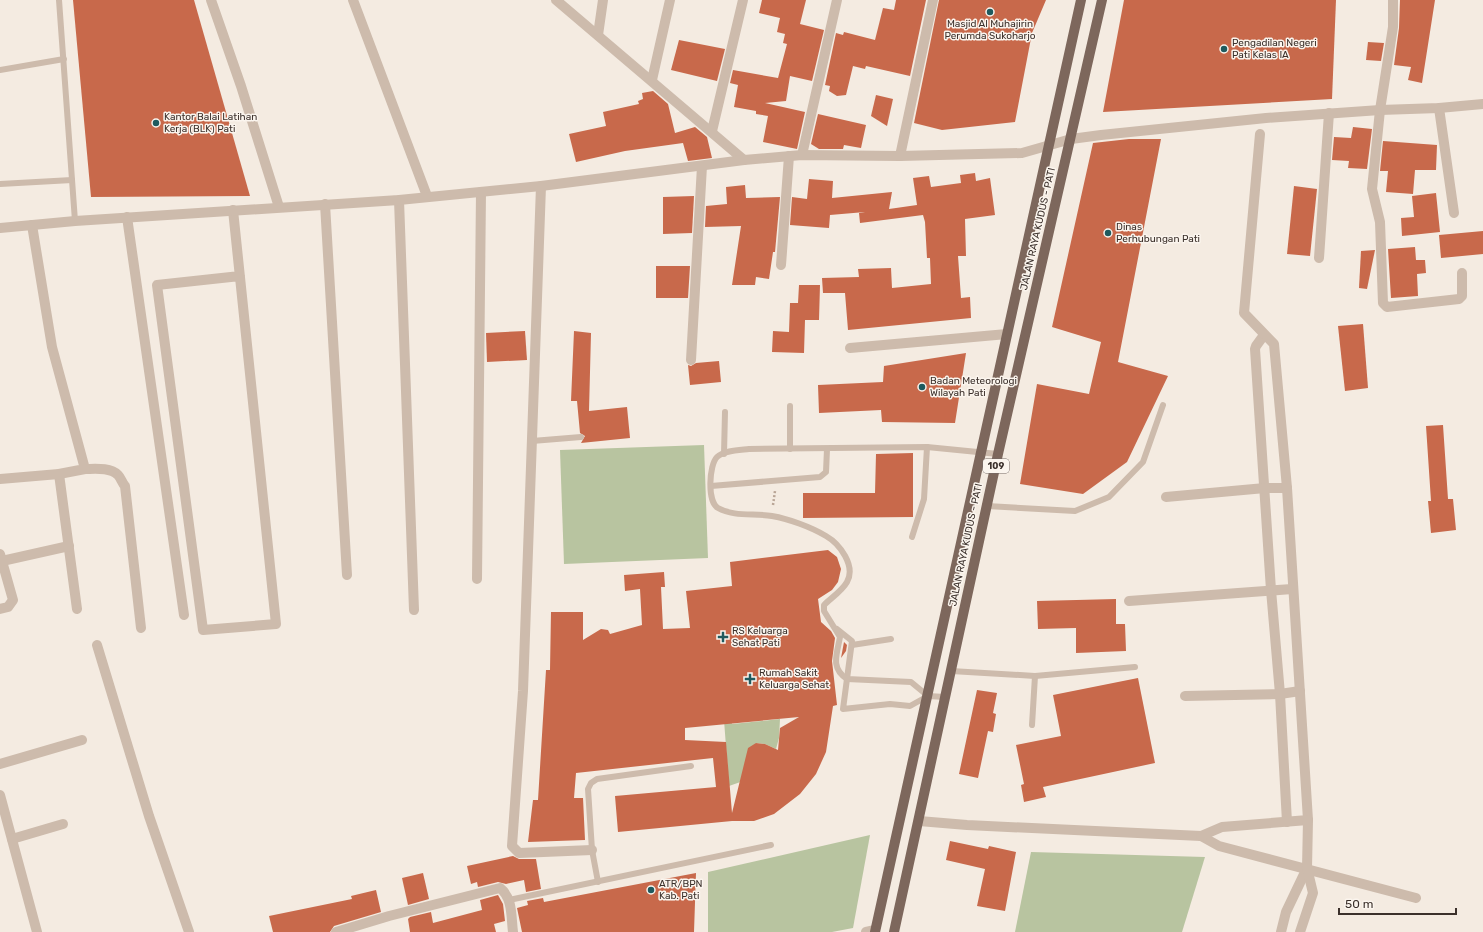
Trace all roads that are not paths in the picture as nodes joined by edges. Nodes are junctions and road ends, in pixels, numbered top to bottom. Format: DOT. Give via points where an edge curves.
graph roads {
  1 [pos="59,0"];
  2 [pos="211,0"];
  3 [pos="353,0"];
  4 [pos="556,0"];
  5 [pos="603,0"];
  6 [pos="670,0"];
  7 [pos="743,0"];
  8 [pos="837,0"];
  9 [pos="933,0"];
  10 [pos="1081,0"];
  11 [pos="1102,0"];
  12 [pos="1393,0"];
  13 [pos="598,35"];
  14 [pos="64,59"];
  15 [pos="0,70"];
  16 [pos="652,80"];
  17 [pos="1483,104"];
  18 [pos="1439,108"];
  19 [pos="1380,110"];
  20 [pos="1329,113"];
  21 [pos="712,131"];
  22 [pos="1260,134"];
  23 [pos="1071,139"];
  24 [pos="1050,145"];
  25 [pos="802,155"];
  26 [pos="789,156"];
  27 [pos="900,156"];
  28 [pos="744,160"];
  29 [pos="702,166"];
  30 [pos="72,180"];
  31 [pos="0,184"];
  32 [pos="541,186"];
  33 [pos="481,192"];
  34 [pos="427,196"];
  35 [pos="399,200"];
  36 [pos="325,204"];
  37 [pos="279,208"];
  38 [pos="233,210"];
  39 [pos="1454,213"];
  40 [pos="127,217"];
  41 [pos="76,221"];
  42 [pos="32,225"];
  43 [pos="0,228"];
  44 [pos="1319,258"];
  45 [pos="781,265"];
  46 [pos="1462,273"];
  47 [pos="240,276"];
  48 [pos="1007,334"];
  49 [pos="1264,335"];
  50 [pos="850,348"];
  51 [pos="691,360"];
  52 [pos="1163,405"];
  53 [pos="790,406"];
  54 [pos="725,412"];
  55 [pos="581,437"];
  56 [pos="532,441"];
  57 [pos="927,447"];
  58 [pos="790,449"];
  59 [pos="827,449"];
  60 [pos="981,452"];
  61 [pos="724,454"];
  62 [pos="998,454"];
  63 [pos="85,469"];
  64 [pos="59,474"];
  65 [pos="0,479"];
  66 [pos="711,486"];
  67 [pos="1265,488"];
  68 [pos="1287,488"];
  69 [pos="1166,497"];
  70 [pos="987,506"];
  71 [pos="912,537"];
  72 [pos="69,546"];
  73 [pos="1,558"];
  74 [pos="347,575"];
  75 [pos="477,579"];
  76 [pos="1292,589"];
  77 [pos="1270,590"];
  78 [pos="1129,602"];
  79 [pos="77,608"];
  80 [pos="0,609"];
  81 [pos="414,610"];
  82 [pos="184,615"];
  83 [pos="141,628"];
  84 [pos="837,629"];
  85 [pos="891,639"];
  86 [pos="97,645"];
  87 [pos="852,645"];
  88 [pos="1134,667"];
  89 [pos="950,671"];
  90 [pos="1035,676"];
  91 [pos="847,679"];
  92 [pos="1300,691"];
  93 [pos="1280,694"];
  94 [pos="928,696"];
  95 [pos="1185,696"];
  96 [pos="945,697"];
  97 [pos="1032,725"];
  98 [pos="82,740"];
  99 [pos="0,764"];
  100 [pos="691,766"];
  101 [pos="0,795"];
  102 [pos="1308,820"];
  103 [pos="919,821"];
  104 [pos="1287,822"];
  105 [pos="63,824"];
  106 [pos="1201,836"];
  107 [pos="12,839"];
  108 [pos="771,845"];
  109 [pos="592,850"];
  110 [pos="1307,868"];
  111 [pos="598,882"];
  112 [pos="1416,898"];
  113 [pos="509,900"];
  114 [pos="872,931"];
  115 [pos="37,932"];
  116 [pos="189,932"];
  117 [pos="336,932"];
  118 [pos="513,932"];
  119 [pos="894,932"];
  120 [pos="1280,932"];
  121 [pos="1300,932"];
  1 -- 14 [label="lane"];
  2 -- 37 [label="street"];
  3 -- 34 [label="street"];
  4 -- 13 [label="street"];
  5 -- 13 [label="street"];
  6 -- 16 [label="street"];
  7 -- 21 [label="street"];
  8 -- 25 [label="street"];
  9 -- 27 [label="street"];
  10 -- 24 [label="main road, JALAN RAYA KUDUS - PATI / 109"];
  11 -- 23 [label="main road, JALAN RAYA KUDUS - PATI / 109"];
  12 -- 19 [label="street" via="1393,27"];
  13 -- 16 [label="street"];
  14 -- 15 [label="lane"];
  14 -- 30 [label="lane"];
  16 -- 21 [label="street"];
  17 -- 18 [label="street"];
  18 -- 19 [label="street"];
  18 -- 39 [label="street"];
  19 -- 20 [label="street"];
  19 -- 46 [label="street" via="1372,193 1380,222 1385,306 1459,299 1462,296"];
  20 -- 23 [label="street"];
  20 -- 44 [label="street"];
  21 -- 28 [label="street"];
  22 -- 49 [label="street" via="1244,314"];
  23 -- 24 [label="street"];
  23 -- 62 [label="main road, JALAN RAYA KUDUS - PATI / 109"];
  24 -- 27 [label="street" via="1022,153"];
  24 -- 48 [label="main road, JALAN RAYA KUDUS - PATI / 109"];
  25 -- 26 [label="street"];
  25 -- 27 [label="street"];
  26 -- 28 [label="street"];
  26 -- 45 [label="street"];
  28 -- 29 [label="street"];
  29 -- 32 [label="street"];
  29 -- 51 [label="street"];
  30 -- 31 [label="lane"];
  30 -- 41 [label="lane"];
  32 -- 33 [label="street"];
  32 -- 56 [label="street"];
  33 -- 34 [label="street"];
  33 -- 75 [label="street"];
  34 -- 35 [label="street"];
  35 -- 36 [label="street"];
  35 -- 81 [label="street"];
  36 -- 37 [label="street"];
  36 -- 74 [label="street"];
  37 -- 38 [label="street"];
  38 -- 40 [label="street"];
  38 -- 47 [label="street"];
  40 -- 41 [label="street"];
  40 -- 82 [label="street"];
  41 -- 42 [label="street"];
  42 -- 43 [label="street"];
  42 -- 63 [label="street" via="52,347"];
  47 -- 47 [label="street" via="276,624 203,630 158,285"];
  48 -- 50 [label="street"];
  48 -- 60 [label="main road, JALAN RAYA KUDUS - PATI / 109"];
  49 -- 67 [label="street" via="1255,350"];
  49 -- 68 [label="street" via="1274,344"];
  52 -- 70 [label="lane" via="1143,462 1109,497 1075,511"];
  53 -- 58 [label="lane"];
  54 -- 61 [label="lane"];
  55 -- 56 [label="lane"];
  56 -- 109 [label="street" via="523,692 512,846 519,853"];
  57 -- 59 [label="lane"];
  57 -- 60 [label="lane"];
  57 -- 71 [label="lane" via="924,498"];
  58 -- 59 [label="lane"];
  58 -- 61 [label="lane" via="736,450"];
  59 -- 66 [label="lane" via="826,472 822,476"];
  60 -- 62 [label="lane"];
  60 -- 94 [label="main road, JALAN RAYA KUDUS - PATI / 109"];
  61 -- 66 [label="lane" via="718,456 713,463"];
  62 -- 70 [label="main road, JALAN RAYA KUDUS - PATI / 109"];
  63 -- 64 [label="street"];
  63 -- 83 [label="street" via="114,472 125,486"];
  64 -- 65 [label="street"];
  64 -- 72 [label="street"];
  66 -- 84 [label="lane" via="711,497 718,508 734,514 772,516 827,537 847,560 851,571 848,581 824,605 824,611"];
  67 -- 68 [label="street"];
  67 -- 69 [label="street"];
  67 -- 77 [label="street"];
  68 -- 76 [label="street"];
  70 -- 89 [label="main road, JALAN RAYA KUDUS - PATI / 109"];
  72 -- 73 [label="street"];
  72 -- 79 [label="street"];
  73 -- 80 [label="street" via="13,600 8,607"];
  76 -- 77 [label="street"];
  76 -- 92 [label="street"];
  77 -- 78 [label="street"];
  77 -- 93 [label="street"];
  84 -- 87 [label="lane" via="849,638"];
  84 -- 91 [label="lane" via="840,637 836,669"];
  85 -- 87 [label="lane"];
  86 -- 116 [label="street" via="149,816"];
  87 -- 91 [label="lane"];
  88 -- 90 [label="lane"];
  89 -- 90 [label="lane"];
  89 -- 96 [label="main road, JALAN RAYA KUDUS - PATI / 109"];
  90 -- 97 [label="lane"];
  91 -- 94 [label="lane" via="911,682"];
  91 -- 94 [label="lane" via="842,709 890,704 910,706"];
  92 -- 93 [label="street"];
  92 -- 102 [label="street"];
  93 -- 95 [label="street"];
  93 -- 104 [label="street"];
  94 -- 96 [label="lane"];
  94 -- 114 [label="main road, JALAN RAYA KUDUS - PATI / 109"];
  96 -- 103 [label="main road, JALAN RAYA KUDUS - PATI / 109"];
  98 -- 99 [label="street"];
  100 -- 109 [label="lane" via="593,781 588,789"];
  101 -- 107 [label="street"];
  102 -- 104 [label="street"];
  102 -- 110 [label="street"];
  103 -- 106 [label="street"];
  103 -- 119 [label="main road, JALAN RAYA KUDUS - PATI / 109"];
  104 -- 106 [label="street" via="1222,827"];
  105 -- 107 [label="street"];
  106 -- 110 [label="street" via="1219,846"];
  107 -- 115 [label="street"];
  108 -- 111 [label="lane"];
  109 -- 111 [label="lane"];
  110 -- 112 [label="street"];
  110 -- 120 [label="street" via="1286,912"];
  110 -- 121 [label="street" via="1313,892"];
  111 -- 113 [label="lane"];
  113 -- 117 [label="street" via="500,888"];
  113 -- 118 [label="street"];
}
